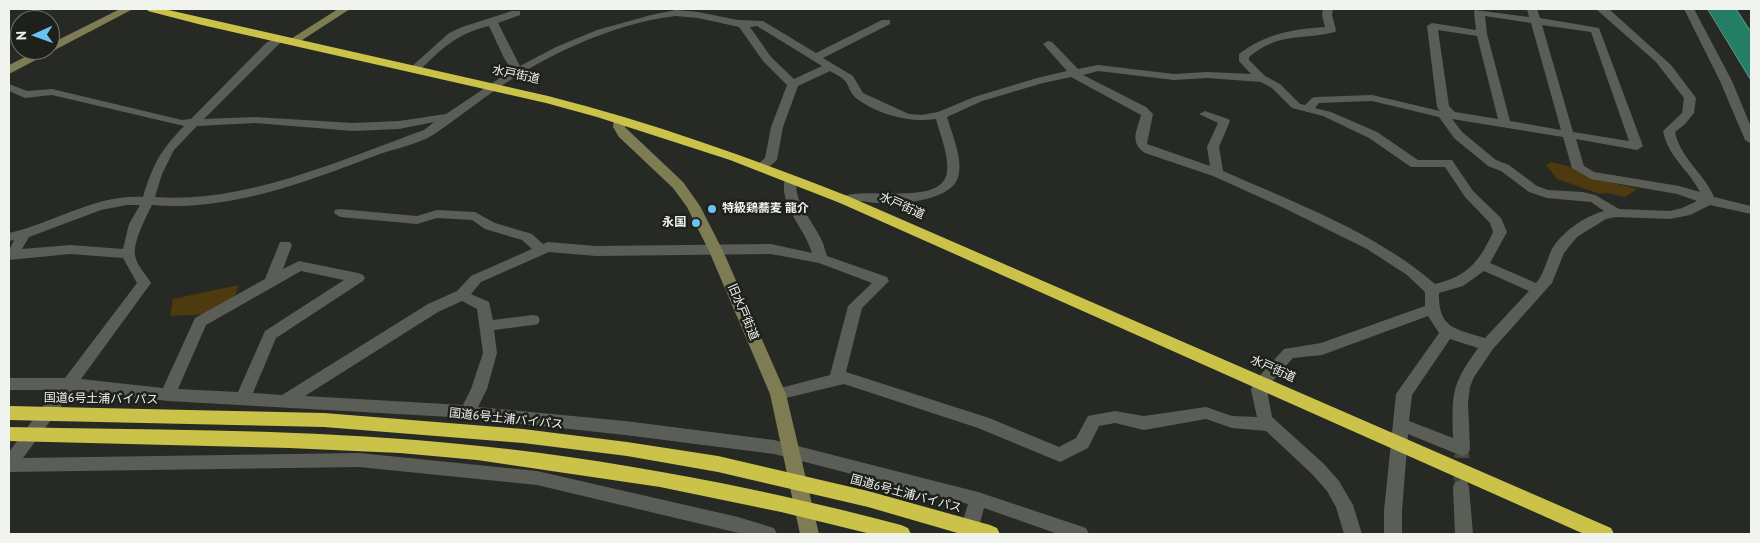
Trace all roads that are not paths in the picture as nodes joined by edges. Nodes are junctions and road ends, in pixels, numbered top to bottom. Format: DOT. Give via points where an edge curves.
graph roads {
  1 [pos="128,9"];
  2 [pos="152,9"];
  3 [pos="345,9"];
  4 [pos="1328,9"];
  5 [pos="1532,9"];
  6 [pos="1601,9"];
  7 [pos="1689,9"];
  8 [pos="516,13"];
  9 [pos="1537,21"];
  10 [pos="886,22"];
  11 [pos="492,23"];
  12 [pos="744,26"];
  13 [pos="1482,34"];
  14 [pos="278,39"];
  15 [pos="292,42"];
  16 [pos="60,43"];
  17 [pos="1048,44"];
  18 [pos="814,58"];
  19 [pos="28,60"];
  20 [pos="830,67"];
  21 [pos="9,70"];
  22 [pos="414,70"];
  23 [pos="518,71"];
  24 [pos="1073,72"];
  25 [pos="1261,78"];
  26 [pos="793,84"];
  27 [pos="9,87"];
  28 [pos="491,88"];
  29 [pos="1307,110"];
  30 [pos="1205,114"];
  31 [pos="941,115"];
  32 [pos="1447,115"];
  33 [pos="446,117"];
  34 [pos="620,120"];
  35 [pos="193,123"];
  36 [pos="1505,124"];
  37 [pos="653,130"];
  38 [pos="1569,136"];
  39 [pos="1751,140"];
  40 [pos="634,145"];
  41 [pos="761,167"];
  42 [pos="1217,173"];
  43 [pos="791,178"];
  44 [pos="844,200"];
  45 [pos="1709,200"];
  46 [pos="148,201"];
  47 [pos="1751,210"];
  48 [pos="340,213"];
  49 [pos="1616,213"];
  50 [pos="24,234"];
  51 [pos="9,236"];
  52 [pos="285,246"];
  53 [pos="542,250"];
  54 [pos="716,251"];
  55 [pos="128,254"];
  56 [pos="821,259"];
  57 [pos="1484,264"];
  58 [pos="271,282"];
  59 [pos="1432,290"];
  60 [pos="1539,290"];
  61 [pos="462,295"];
  62 [pos="1431,309"];
  63 [pos="533,320"];
  64 [pos="487,326"];
  65 [pos="1447,332"];
  66 [pos="1488,345"];
  67 [pos="836,380"];
  68 [pos="1261,383"];
  69 [pos="9,384"];
  70 [pos="64,390"];
  71 [pos="778,394"];
  72 [pos="168,395"];
  73 [pos="242,400"];
  74 [pos="283,402"];
  75 [pos="468,412"];
  76 [pos="9,413"];
  77 [pos="1401,424"];
  78 [pos="1270,425"];
  79 [pos="9,434"];
  80 [pos="1401,444"];
  81 [pos="794,459"];
  82 [pos="9,464"];
  83 [pos="1461,487"];
  84 [pos="977,502"];
  85 [pos="810,532"];
  86 [pos="768,534"];
  87 [pos="901,534"];
  88 [pos="968,534"];
  89 [pos="990,534"];
  90 [pos="1080,534"];
  91 [pos="1353,534"];
  92 [pos="1393,534"];
  93 [pos="1464,534"];
  94 [pos="1604,534"];
  1 -- 16 [label="street"];
  2 -- 14 [label="highway, 水戸街道"];
  3 -- 15 [label="street"];
  4 -- 25 [label="street" via="1331,30 1294,32 1267,39 1243,56"];
  5 -- 9 [label="street"];
  6 -- 45 [label="street" via="1660,59 1690,98 1689,111 1683,121 1669,131 1670,141 1680,159 1700,181"];
  7 -- 39 [label="street" via="1726,80"];
  8 -- 11 [label="street"];
  9 -- 13 [label="street" via="1480,12"];
  9 -- 38 [label="street"];
  9 -- 38 [label="street" via="1595,30 1637,146"];
  10 -- 18 [label="street"];
  11 -- 22 [label="street" via="460,31 437,46"];
  11 -- 23 [label="street"];
  12 -- 18 [label="street" via="759,19"];
  12 -- 23 [label="street" via="694,13 674,13 591,34"];
  12 -- 26 [label="street" via="767,59"];
  13 -- 32 [label="street" via="1432,26 1442,107"];
  13 -- 36 [label="street"];
  14 -- 15 [label="highway, 水戸街道"];
  14 -- 35 [label="street"];
  15 -- 22 [label="highway, 水戸街道"];
  17 -- 24 [label="street"];
  18 -- 20 [label="street"];
  19 -- 21 [label="street"];
  20 -- 26 [label="street"];
  20 -- 31 [label="street" via="849,78 859,95 875,104 907,117"];
  22 -- 28 [label="highway, 水戸街道"];
  23 -- 28 [label="street"];
  24 -- 25 [label="street" via="1098,68 1174,77"];
  24 -- 31 [label="street" via="978,99"];
  24 -- 42 [label="street" via="1147,114 1141,145 1174,160"];
  25 -- 29 [label="street" via="1276,86 1296,106"];
  26 -- 41 [label="street" via="777,126 771,160"];
  27 -- 35 [label="street" via="25,95 52,92"];
  28 -- 33 [label="street"];
  28 -- 34 [label="highway, 水戸街道"];
  29 -- 32 [label="street" via="1316,100 1372,98"];
  29 -- 57 [label="street" via="1327,114 1373,135 1415,164 1448,163 1469,194 1496,221 1500,232"];
  30 -- 42 [label="street" via="1224,122 1213,147"];
  31 -- 44 [label="street" via="953,174 947,186 929,194"];
  32 -- 36 [label="street"];
  32 -- 49 [label="street" via="1458,134 1492,164 1505,168 1533,189 1547,194 1595,199"];
  33 -- 35 [label="street" via="353,128 255,120"];
  33 -- 46 [label="street" via="428,133 271,186 199,201"];
  34 -- 37 [label="highway, 水戸街道"];
  34 -- 40 [label="street, 旧水戸街道" via="619,128"];
  35 -- 46 [label="street" via="170,148 156,174"];
  36 -- 38 [label="street"];
  37 -- 40 [label="street" via="641,136"];
  37 -- 41 [label="highway, 水戸街道"];
  38 -- 45 [label="street" via="1578,168 1591,175 1678,190"];
  40 -- 54 [label="street, 旧水戸街道" via="678,185"];
  41 -- 43 [label="highway, 水戸街道"];
  42 -- 59 [label="street" via="1372,246 1412,272"];
  43 -- 44 [label="highway, 水戸街道"];
  43 -- 56 [label="street" via="790,196 816,242"];
  44 -- 68 [label="highway, 水戸街道"];
  45 -- 47 [label="street"];
  45 -- 49 [label="street" via="1685,212 1670,215"];
  46 -- 50 [label="street" via="110,202"];
  46 -- 55 [label="street" via="136,224"];
  48 -- 53 [label="street" via="417,220 436,214 475,216 490,226 527,237"];
  49 -- 60 [label="street" via="1602,216 1572,234 1558,252 1547,280"];
  50 -- 51 [label="street"];
  50 -- 55 [label="street" via="12,256 101,250"];
  52 -- 58 [label="street"];
  53 -- 54 [label="street"];
  53 -- 61 [label="street" via="476,280"];
  54 -- 56 [label="street" via="771,249"];
  54 -- 71 [label="street, 旧水戸街道"];
  55 -- 70 [label="street" via="144,283"];
  56 -- 67 [label="street" via="882,281 855,306"];
  57 -- 59 [label="street" via="1474,274 1450,286"];
  57 -- 60 [label="street"];
  58 -- 72 [label="street" via="200,322"];
  58 -- 73 [label="street" via="299,266 358,278 270,335"];
  59 -- 62 [label="street"];
  60 -- 66 [label="street"];
  61 -- 64 [label="street" via="484,306"];
  61 -- 74 [label="street" via="433,308"];
  62 -- 65 [label="street"];
  62 -- 68 [label="street" via="1322,349 1288,353"];
  63 -- 64 [label="street"];
  64 -- 75 [label="street" via="490,352"];
  65 -- 66 [label="street"];
  65 -- 77 [label="street" via="1404,394"];
  66 -- 77 [label="street" via="1462,387 1462,451"];
  67 -- 71 [label="street"];
  67 -- 78 [label="street" via="844,378 983,423 1060,455 1082,443 1094,421 1115,417 1144,423 1206,413 1232,422"];
  68 -- 78 [label="street" via="1258,390 1265,419"];
  68 -- 80 [label="highway, 水戸街道"];
  69 -- 70 [label="street"];
  70 -- 72 [label="street"];
  70 -- 82 [label="street"];
  71 -- 81 [label="street, 旧水戸街道"];
  72 -- 73 [label="street"];
  73 -- 74 [label="street"];
  74 -- 75 [label="street"];
  75 -- 81 [label="street" via="774,447"];
  76 -- 89 [label="highway, 国道6号土浦バイパス" via="324,420 505,434 608,446 727,466 868,499"];
  77 -- 80 [label="street"];
  78 -- 91 [label="street" via="1333,486 1344,505"];
  79 -- 87 [label="highway" via="183,437 413,447 516,457 708,487"];
  80 -- 92 [label="street"];
  80 -- 94 [label="highway, 水戸街道"];
  81 -- 84 [label="street"];
  81 -- 85 [label="street, 旧水戸街道"];
  82 -- 86 [label="street" via="358,460 537,478"];
  83 -- 93 [label="street"];
  84 -- 88 [label="street"];
  84 -- 90 [label="street"];
}
